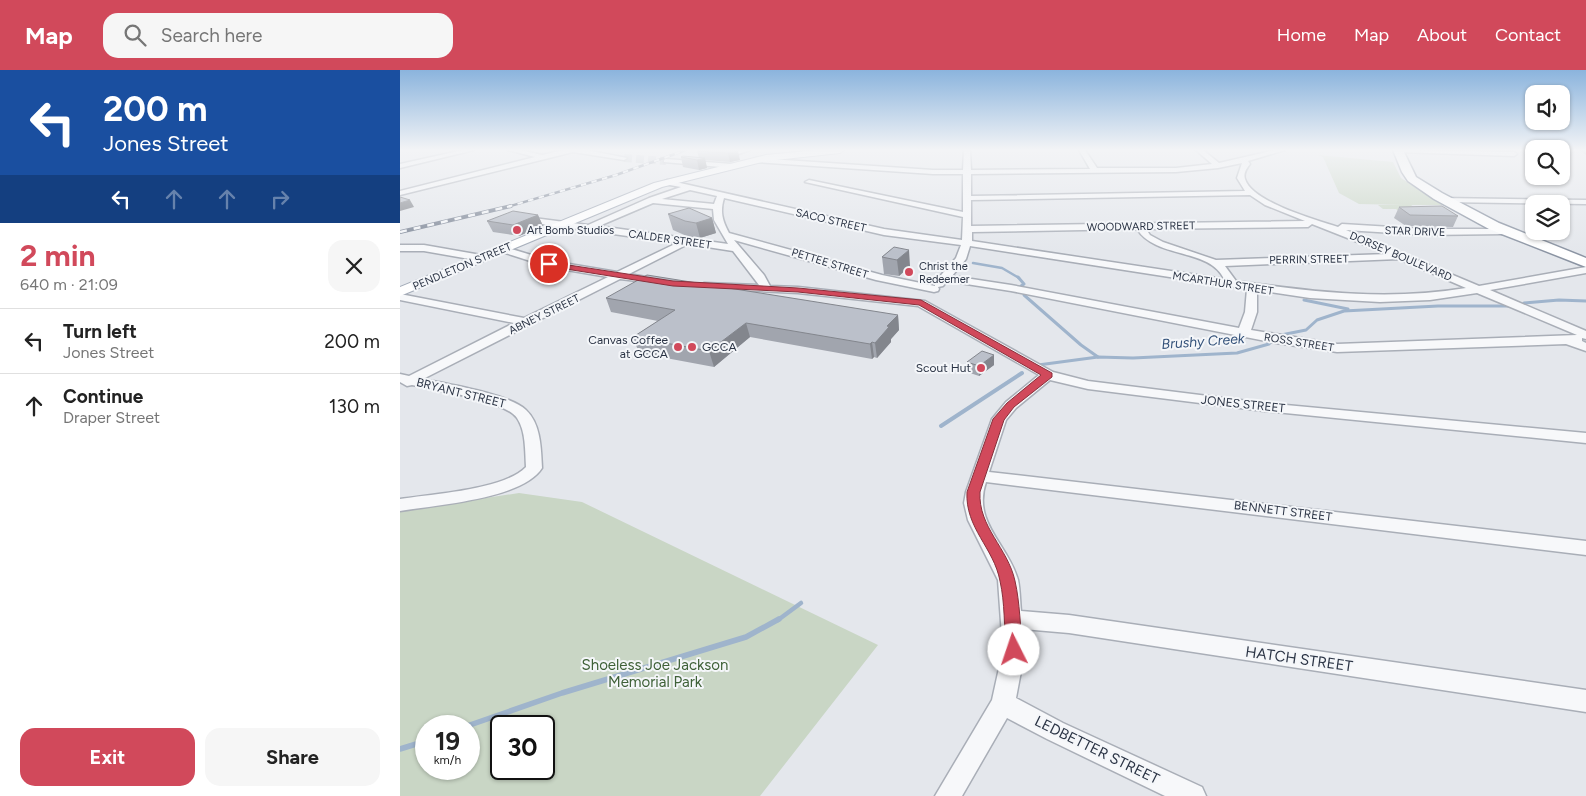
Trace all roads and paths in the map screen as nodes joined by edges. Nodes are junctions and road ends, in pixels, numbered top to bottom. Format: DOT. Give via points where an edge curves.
graph roads {
  1 [pos="436,184"];
  2 [pos="661,184"];
  3 [pos="674,184"];
  4 [pos="818,184"];
  5 [pos="966,184"];
  6 [pos="1245,184"];
  7 [pos="1419,184"];
  8 [pos="689,188"];
  9 [pos="400,193"];
  10 [pos="1251,193"];
  11 [pos="721,195"];
  12 [pos="967,198"];
  13 [pos="652,200"];
  14 [pos="1444,200"];
  15 [pos="1586,202"];
  16 [pos="717,207"];
  17 [pos="967,215"];
  18 [pos="516,217"];
  19 [pos="563,223"];
  20 [pos="1321,225"];
  21 [pos="1139,226"];
  22 [pos="590,227"];
  23 [pos="967,228"];
  24 [pos="1505,230"];
  25 [pos="726,235"];
  26 [pos="688,241"];
  27 [pos="967,243"];
  28 [pos="400,248"];
  29 [pos="735,248"];
  30 [pos="502,249"];
  31 [pos="1402,256"];
  32 [pos="481,258"];
  33 [pos="1216,263"];
  34 [pos="1586,263"];
  35 [pos="1586,270"];
  36 [pos="619,276"];
  37 [pos="945,278"];
  38 [pos="673,284"];
  39 [pos="1232,284"];
  40 [pos="689,285"];
  41 [pos="1252,287"];
  42 [pos="766,288"];
  43 [pos="934,289"];
  44 [pos="1480,289"];
  45 [pos="400,292"];
  46 [pos="400,297"];
  47 [pos="921,302"];
  48 [pos="525,322"];
  49 [pos="1244,332"];
  50 [pos="1586,335"];
  51 [pos="1586,339"];
  52 [pos="1567,340"];
  53 [pos="1586,348"];
  54 [pos="1048,375"];
  55 [pos="403,381"];
  56 [pos="1586,438"];
  57 [pos="979,476"];
  58 [pos="400,505"];
  59 [pos="1586,548"];
  60 [pos="1012,619"];
  61 [pos="1586,701"];
  62 [pos="1003,703"];
  63 [pos="948,796"];
  64 [pos="1193,796"];
  1 -- 9 [label="street"];
  2 -- 19 [label="main road, PENDLETON STREET"];
  3 -- 8 [label="street, SACO STREET"];
  4 -- 17 [label="street"];
  5 -- 12 [label="street"];
  6 -- 10 [label="street"];
  7 -- 14 [label="highway"];
  8 -- 11 [label="street, SACO STREET"];
  8 -- 13 [label="street"];
  10 -- 12 [label="street"];
  10 -- 20 [label="street, DORSEY BOULEVARD"];
  11 -- 16 [label="street"];
  11 -- 27 [label="street, SACO STREET" via="884,232"];
  12 -- 17 [label="street"];
  13 -- 16 [label="street"];
  13 -- 22 [label="street"];
  14 -- 15 [label="street"];
  14 -- 24 [label="highway"];
  16 -- 25 [label="street" via="718,220"];
  17 -- 23 [label="street"];
  18 -- 19 [label="street, CALDER STREET"];
  19 -- 22 [label="street, CALDER STREET"];
  19 -- 30 [label="main road, PENDLETON STREET"];
  20 -- 21 [label="street, WOODWARD STREET"];
  20 -- 24 [label="street, STAR DRIVE" via="1418,232"];
  20 -- 31 [label="street, DORSEY BOULEVARD"];
  21 -- 23 [label="street, WOODWARD STREET"];
  21 -- 33 [label="street" via="1151,240"];
  22 -- 26 [label="street, CALDER STREET"];
  23 -- 27 [label="street"];
  24 -- 34 [label="highway"];
  25 -- 29 [label="street"];
  25 -- 43 [label="street, PETTEE STREET" via="880,278"];
  26 -- 29 [label="street, CALDER STREET"];
  26 -- 36 [label="street, ABNEY STREET"];
  27 -- 37 [label="street" via="961,259"];
  27 -- 39 [label="street, MCARTHUR STREET"];
  28 -- 32 [label="street" via="424,248"];
  29 -- 42 [label="street" via="763,280"];
  30 -- 32 [label="main road, PENDLETON STREET"];
  30 -- 36 [label="street" via="549,264"];
  31 -- 33 [label="street, PERRIN STREET"];
  31 -- 44 [label="street, DORSEY BOULEVARD"];
  32 -- 45 [label="main road, PENDLETON STREET"];
  33 -- 39 [label="street" via="1229,274"];
  35 -- 44 [label="street, MCARTHUR STREET"];
  36 -- 38 [label="street"];
  36 -- 48 [label="street, ABNEY STREET"];
  37 -- 43 [label="street"];
  37 -- 49 [label="street, ROSS STREET"];
  39 -- 41 [label="street, MCARTHUR STREET"];
  40 -- 42 [label="street"];
  41 -- 44 [label="street, MCARTHUR STREET" via="1310,296 1380,299 1430,297"];
  41 -- 49 [label="street" via="1251,312"];
  42 -- 47 [label="street"];
  43 -- 47 [label="street"];
  44 -- 50 [label="street, DORSEY BOULEVARD"];
  46 -- 48 [label="street"];
  47 -- 54 [label="street, JONES STREET"];
  48 -- 55 [label="street, ABNEY STREET"];
  49 -- 52 [label="street, ROSS STREET" via="1323,347 1353,349"];
  51 -- 52 [label="street"];
  52 -- 53 [label="street"];
  54 -- 56 [label="street, JONES STREET" via="1088,385 1264,407"];
  54 -- 57 [label="street" via="999,419"];
  55 -- 58 [label="street, BRYANT STREET" via="495,401 519,410 526,419 532,438 534,469 523,480 490,490"];
  57 -- 59 [label="street, BENNETT STREET"];
  57 -- 60 [label="street" via="974,492 974,511 1008,580"];
  60 -- 61 [label="street, HATCH STREET" via="1069,624"];
  60 -- 62 [label="street" via="1014,650"];
  62 -- 63 [label="street"];
  62 -- 64 [label="street, LEDBETTER STREET"];
}
